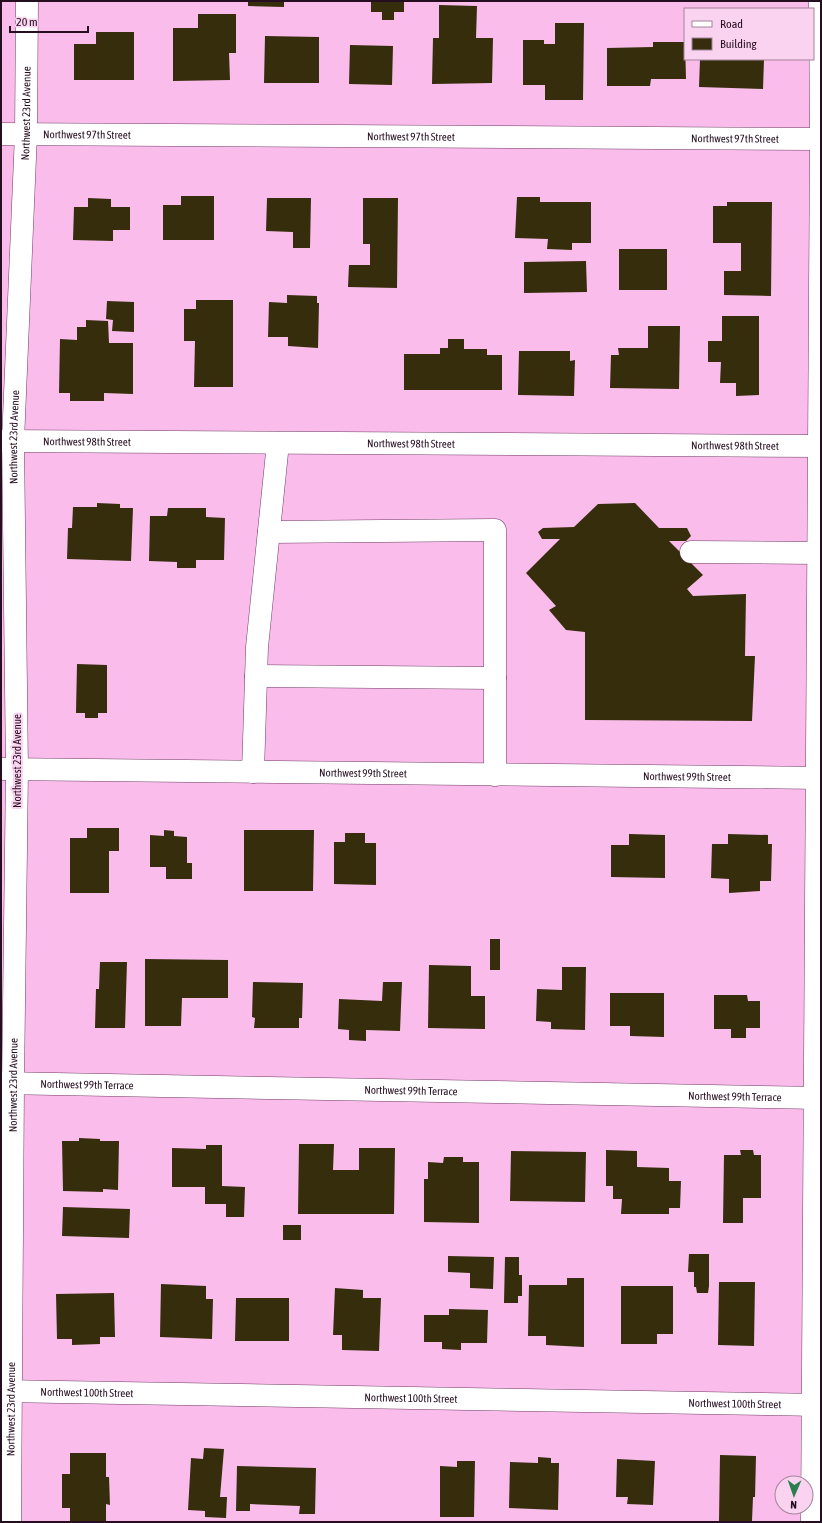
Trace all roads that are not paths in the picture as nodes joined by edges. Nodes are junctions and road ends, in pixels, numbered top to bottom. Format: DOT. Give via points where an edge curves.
graph roads {
  1 [pos="27,1"];
  2 [pos="820,1"];
  3 [pos="1,134"];
  4 [pos="26,134"];
  5 [pos="821,139"];
  6 [pos="7,441"];
  7 [pos="278,442"];
  8 [pos="820,446"];
  9 [pos="269,532"];
  10 [pos="691,552"];
  11 [pos="818,553"];
  12 [pos="256,676"];
  13 [pos="495,678"];
  14 [pos="9,770"];
  15 [pos="253,772"];
  16 [pos="495,774"];
  17 [pos="819,778"];
  18 [pos="7,1083"];
  19 [pos="818,1098"];
  20 [pos="6,1391"];
  21 [pos="817,1405"];
  22 [pos="10,1522"];
  23 [pos="812,1522"];
  1 -- 4 [label="street, Northwest 23rd Avenue"];
  2 -- 5 [label="street"];
  3 -- 4 [label="street, Northwest 97th Street"];
  4 -- 5 [label="street, Northwest 97th Street"];
  4 -- 6 [label="street, Northwest 23rd Avenue"];
  5 -- 8 [label="street"];
  6 -- 7 [label="street, Northwest 98th Street"];
  6 -- 14 [label="street, Northwest 23rd Avenue"];
  7 -- 8 [label="street, Northwest 98th Street"];
  7 -- 9 [label="street"];
  8 -- 11 [label="street"];
  9 -- 12 [label="street"];
  9 -- 13 [label="street" via="495,530"];
  10 -- 11 [label="street"];
  11 -- 17 [label="street"];
  12 -- 13 [label="street"];
  12 -- 15 [label="street"];
  13 -- 16 [label="street"];
  14 -- 15 [label="street, Northwest 99th Street"];
  14 -- 18 [label="street, Northwest 23rd Avenue"];
  15 -- 16 [label="street, Northwest 99th Street"];
  16 -- 17 [label="street, Northwest 99th Street"];
  17 -- 19 [label="street"];
  18 -- 19 [label="street, Northwest 99th Terrace"];
  18 -- 20 [label="street, Northwest 23rd Avenue"];
  19 -- 21 [label="street"];
  20 -- 21 [label="street, Northwest 100th Street"];
  20 -- 22 [label="street, Northwest 23rd Avenue"];
  21 -- 23 [label="street"];
}
